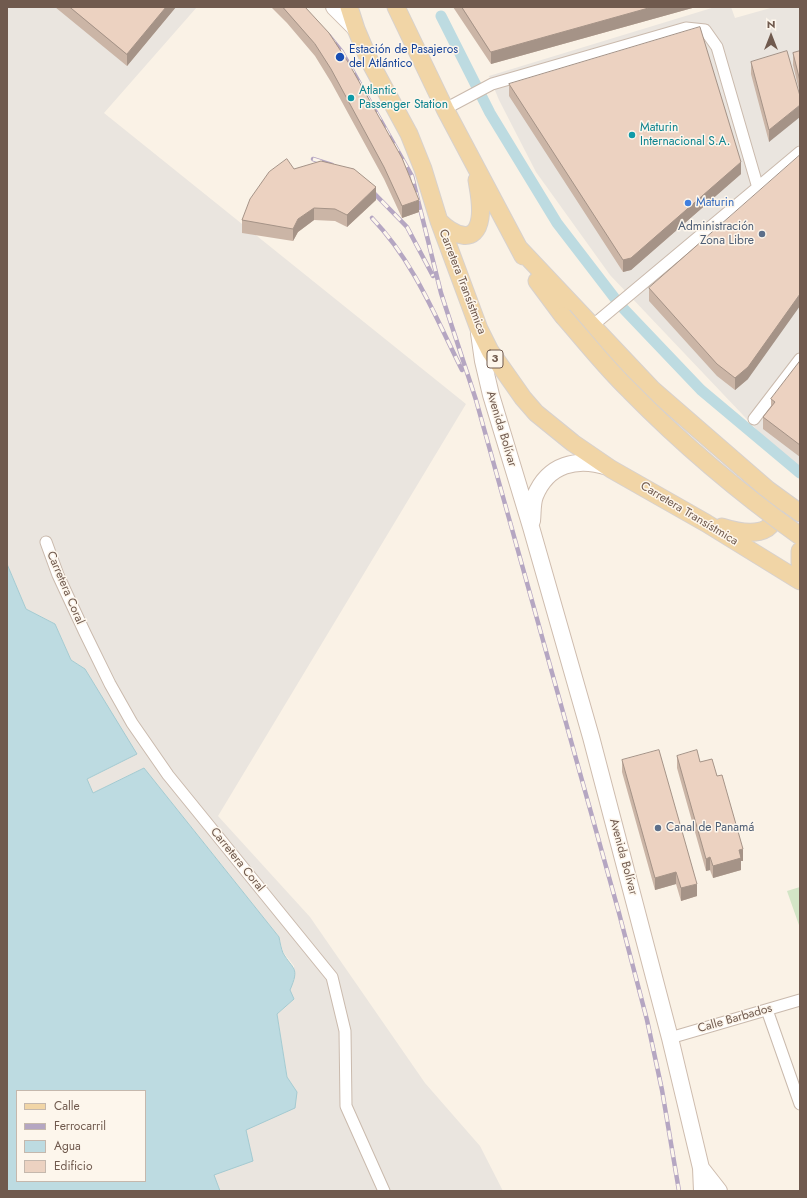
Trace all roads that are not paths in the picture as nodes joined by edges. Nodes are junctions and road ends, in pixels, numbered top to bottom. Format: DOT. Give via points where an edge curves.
graph roads {
  1 [pos="334,7"];
  2 [pos="349,7"];
  3 [pos="396,7"];
  4 [pos="356,29"];
  5 [pos="445,109"];
  6 [pos="800,152"];
  7 [pos="475,166"];
  8 [pos="758,188"];
  9 [pos="439,221"];
  10 [pos="518,247"];
  11 [pos="598,321"];
  12 [pos="479,329"];
  13 [pos="800,359"];
  14 [pos="754,419"];
  15 [pos="611,468"];
  16 [pos="767,489"];
  17 [pos="800,513"];
  18 [pos="706,523"];
  19 [pos="531,526"];
  20 [pos="800,536"];
  21 [pos="46,542"];
  22 [pos="800,551"];
  23 [pos="800,563"];
  24 [pos="800,581"];
  25 [pos="800,1000"];
  26 [pos="767,1010"];
  27 [pos="670,1038"];
  28 [pos="800,1104"];
  29 [pos="701,1168"];
  30 [pos="384,1191"];
  31 [pos="702,1191"];
  32 [pos="719,1191"];
  1 -- 4 [label="main road"];
  2 -- 4 [label="main road, Carretera Transístmica / 3"];
  3 -- 5 [label="main road"];
  4 -- 9 [label="main road, Carretera Transístmica / 3" via="370,62 409,134 423,168"];
  5 -- 7 [label="main road"];
  5 -- 8 [label="street" via="492,84 686,28 705,30 717,46"];
  6 -- 8 [label="street"];
  7 -- 9 [label="main road" via="481,210 477,227 469,234 461,236 450,231"];
  7 -- 10 [label="main road"];
  8 -- 11 [label="street"];
  9 -- 12 [label="main road, Carretera Transístmica / 3"];
  10 -- 11 [label="main road"];
  10 -- 20 [label="main road, bridge" via="539,284 563,316 636,397 700,456"];
  11 -- 16 [label="main road" via="653,390"];
  12 -- 15 [label="main road, Carretera Transístmica / 3" via="493,356 536,413 573,443"];
  12 -- 19 [label="main road, Avenida Bolívar" via="482,361"];
  13 -- 14 [label="street"];
  15 -- 18 [label="main road, Carretera Transístmica / 3"];
  15 -- 19 [label="main road, Avenida Bolívar" via="593,462 560,467 542,483 535,498"];
  16 -- 17 [label="main road"];
  16 -- 18 [label="main road" via="774,515 772,524 766,530 754,533 740,532"];
  18 -- 24 [label="main road, Carretera Transístmica / 3"];
  19 -- 27 [label="main road, Avenida Bolívar" via="591,737"];
  21 -- 30 [label="street, Carretera Coral" via="58,576 85,633 132,723 168,775 332,977 345,1031 346,1106"];
  22 -- 23 [label="main road"];
  25 -- 26 [label="street, Calle Barbados"];
  26 -- 27 [label="street, Calle Barbados"];
  26 -- 28 [label="street"];
  27 -- 29 [label="main road, Avenida Bolívar"];
  29 -- 31 [label="main road, Avenida Bolívar"];
  29 -- 32 [label="main road"];
}
